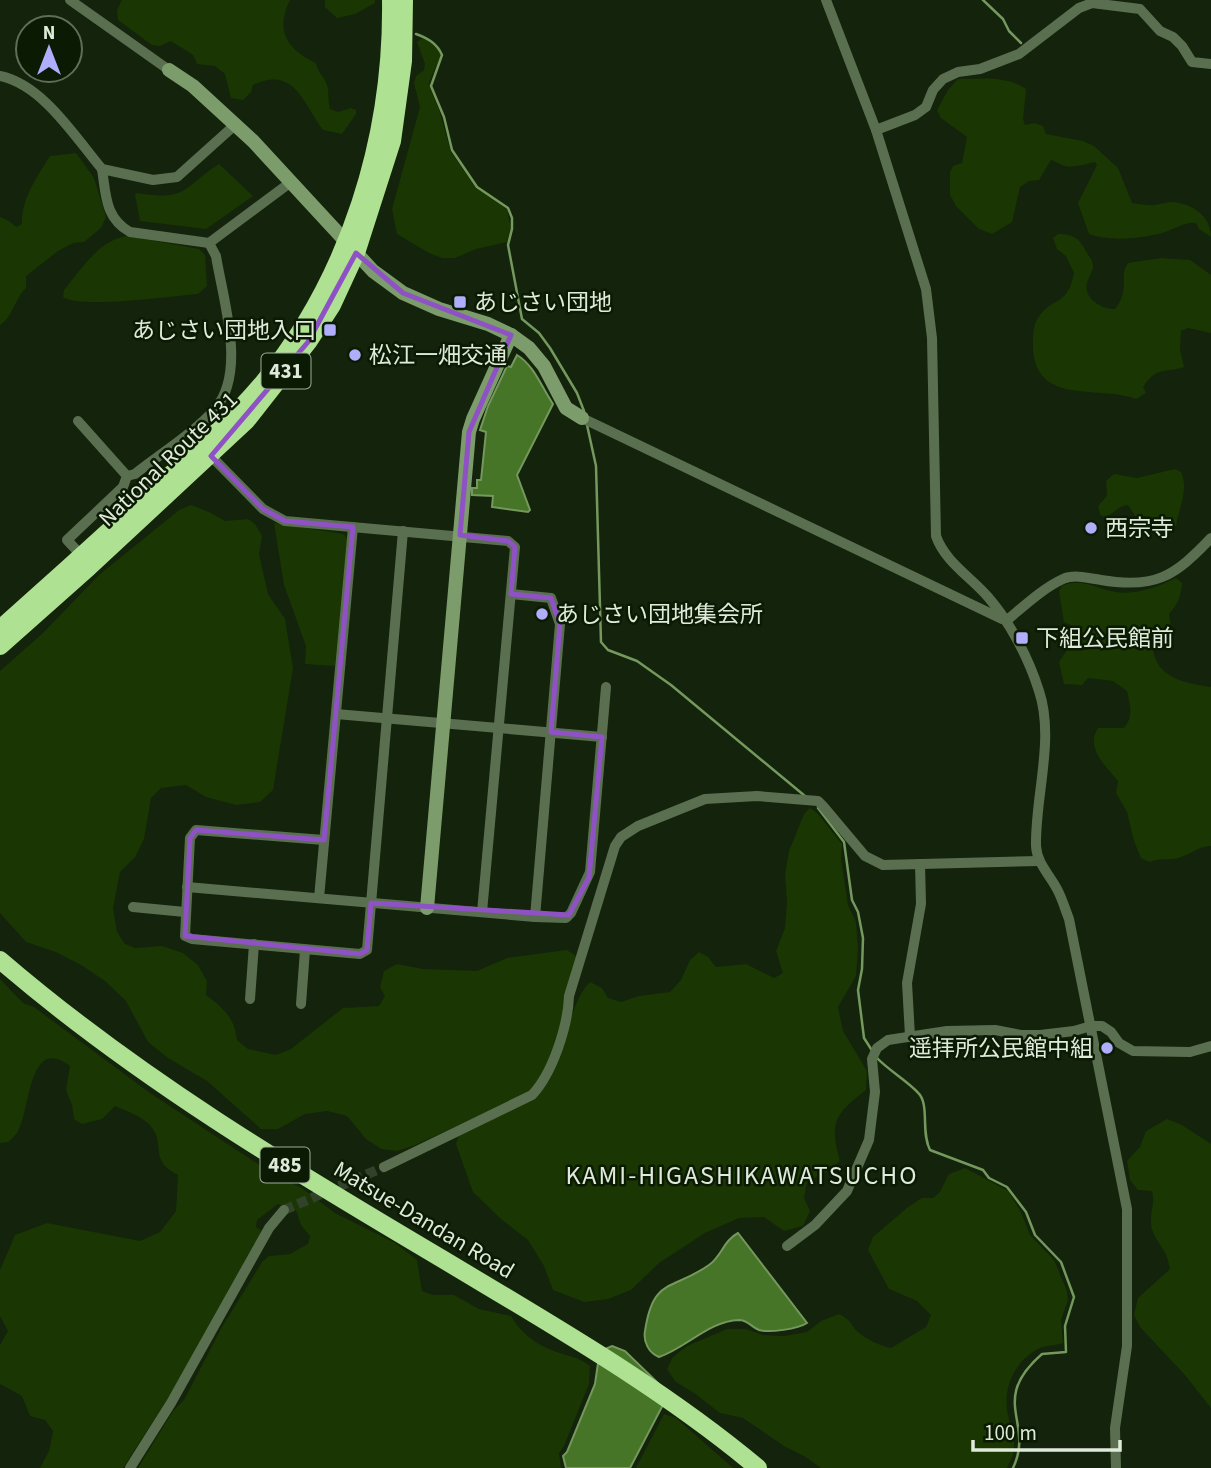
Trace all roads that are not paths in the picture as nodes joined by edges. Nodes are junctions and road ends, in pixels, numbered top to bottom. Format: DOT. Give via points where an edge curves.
graph roads {
  1 [pos="69,0"];
  2 [pos="391,0"];
  3 [pos="404,0"];
  4 [pos="826,0"];
  5 [pos="1211,64"];
  6 [pos="169,70"];
  7 [pos="0,76"];
  8 [pos="236,124"];
  9 [pos="876,131"];
  10 [pos="102,169"];
  11 [pos="291,182"];
  12 [pos="209,243"];
  13 [pos="351,248"];
  14 [pos="511,335"];
  15 [pos="78,421"];
  16 [pos="587,421"];
  17 [pos="211,456"];
  18 [pos="127,476"];
  19 [pos="353,527"];
  20 [pos="404,531"];
  21 [pos="460,536"];
  22 [pos="1211,538"];
  23 [pos="82,556"];
  24 [pos="511,594"];
  25 [pos="1006,621"];
  26 [pos="0,629"];
  27 [pos="0,646"];
  28 [pos="606,687"];
  29 [pos="336,714"];
  30 [pos="386,719"];
  31 [pos="443,723"];
  32 [pos="499,728"];
  33 [pos="551,732"];
  34 [pos="602,737"];
  35 [pos="324,840"];
  36 [pos="1039,861"];
  37 [pos="920,864"];
  38 [pos="187,887"];
  39 [pos="319,898"];
  40 [pos="371,903"];
  41 [pos="133,907"];
  42 [pos="427,908"];
  43 [pos="185,912"];
  44 [pos="482,912"];
  45 [pos="535,917"];
  46 [pos="254,944"];
  47 [pos="305,950"];
  48 [pos="0,960"];
  49 [pos="250,999"];
  50 [pos="301,1004"];
  51 [pos="1091,1026"];
  52 [pos="910,1036"];
  53 [pos="1211,1045"];
  54 [pos="383,1167"];
  55 [pos="284,1210"];
  56 [pos="787,1246"];
  57 [pos="130,1468"];
  58 [pos="758,1468"];
  59 [pos="1116,1468"];
  1 -- 6 [label="street"];
  2 -- 13 [label="highway, National Route 431 / 431" via="390,61 379,137"];
  3 -- 13 [label="highway, National Route 431 / 431" via="393,141"];
  4 -- 9 [label="street"];
  5 -- 9 [label="street" via="1192,62 1182,46 1140,9 1092,3 1019,54 943,79 926,107"];
  6 -- 8 [label="street"];
  7 -- 10 [label="street" via="18,81 38,95"];
  8 -- 10 [label="street" via="177,177 153,180"];
  8 -- 11 [label="street"];
  9 -- 25 [label="street" via="921,269 930,312 936,536 945,554"];
  10 -- 12 [label="street" via="109,207 119,226 130,232"];
  11 -- 12 [label="street"];
  11 -- 13 [label="street"];
  12 -- 18 [label="street" via="216,256 232,355 228,384 205,418"];
  13 -- 14 [label="street" via="403,293"];
  13 -- 17 [label="highway, National Route 431 / 431" via="332,305 308,342 246,421"];
  13 -- 23 [label="highway, National Route 431 / 431" via="264,382"];
  14 -- 16 [label="street" via="544,366 566,408"];
  14 -- 21 [label="street" via="473,419"];
  15 -- 18 [label="street"];
  16 -- 25 [label="street"];
  17 -- 19 [label="street" via="263,509 285,521"];
  17 -- 27 [label="highway, National Route 431 / 431"];
  18 -- 23 [label="street" via="123,487 67,540"];
  19 -- 20 [label="street"];
  19 -- 29 [label="street"];
  20 -- 21 [label="street"];
  20 -- 30 [label="street"];
  21 -- 24 [label="street" via="508,541 514,547"];
  21 -- 31 [label="street"];
  22 -- 25 [label="street" via="1163,578 1149,583 1064,578"];
  23 -- 26 [label="highway, National Route 431 / 431"];
  24 -- 32 [label="street"];
  24 -- 33 [label="street" via="551,598 560,624"];
  25 -- 36 [label="street" via="1043,707"];
  28 -- 34 [label="street"];
  29 -- 30 [label="street"];
  29 -- 35 [label="street"];
  30 -- 31 [label="street"];
  30 -- 40 [label="street"];
  31 -- 32 [label="street"];
  31 -- 42 [label="street"];
  32 -- 33 [label="street"];
  32 -- 44 [label="street"];
  33 -- 34 [label="street"];
  33 -- 45 [label="street"];
  34 -- 45 [label="street" via="589,877 569,915 561,919"];
  35 -- 38 [label="street" via="196,830 190,838"];
  35 -- 39 [label="street"];
  36 -- 37 [label="street"];
  36 -- 51 [label="street" via="1058,890 1069,919"];
  37 -- 52 [label="street" via="921,904 907,982"];
  37 -- 54 [label="street" via="883,865 865,856 823,806 810,800 757,796 705,800 643,823 621,837 608,863 569,996 568,1015 538,1089"];
  38 -- 39 [label="street"];
  38 -- 43 [label="street"];
  39 -- 40 [label="street"];
  40 -- 42 [label="street"];
  40 -- 47 [label="street" via="367,950 360,954"];
  41 -- 43 [label="street"];
  42 -- 44 [label="street"];
  43 -- 46 [label="street" via="188,938"];
  44 -- 45 [label="street"];
  46 -- 47 [label="street"];
  46 -- 49 [label="street"];
  47 -- 50 [label="street"];
  48 -- 58 [label="highway, Matsue-Dandan Road / 485" via="55,1006 200,1110 280,1163 587,1345"];
  51 -- 52 [label="street" via="1040,1035 965,1030"];
  51 -- 53 [label="street" via="1111,1032 1133,1051 1190,1052"];
  51 -- 59 [label="street" via="1127,1209 1127,1346 1115,1427"];
  52 -- 56 [label="street" via="888,1040 874,1056 869,1140 847,1191 815,1226"];
  55 -- 57 [label="street" via="269,1228 172,1403"];
}
